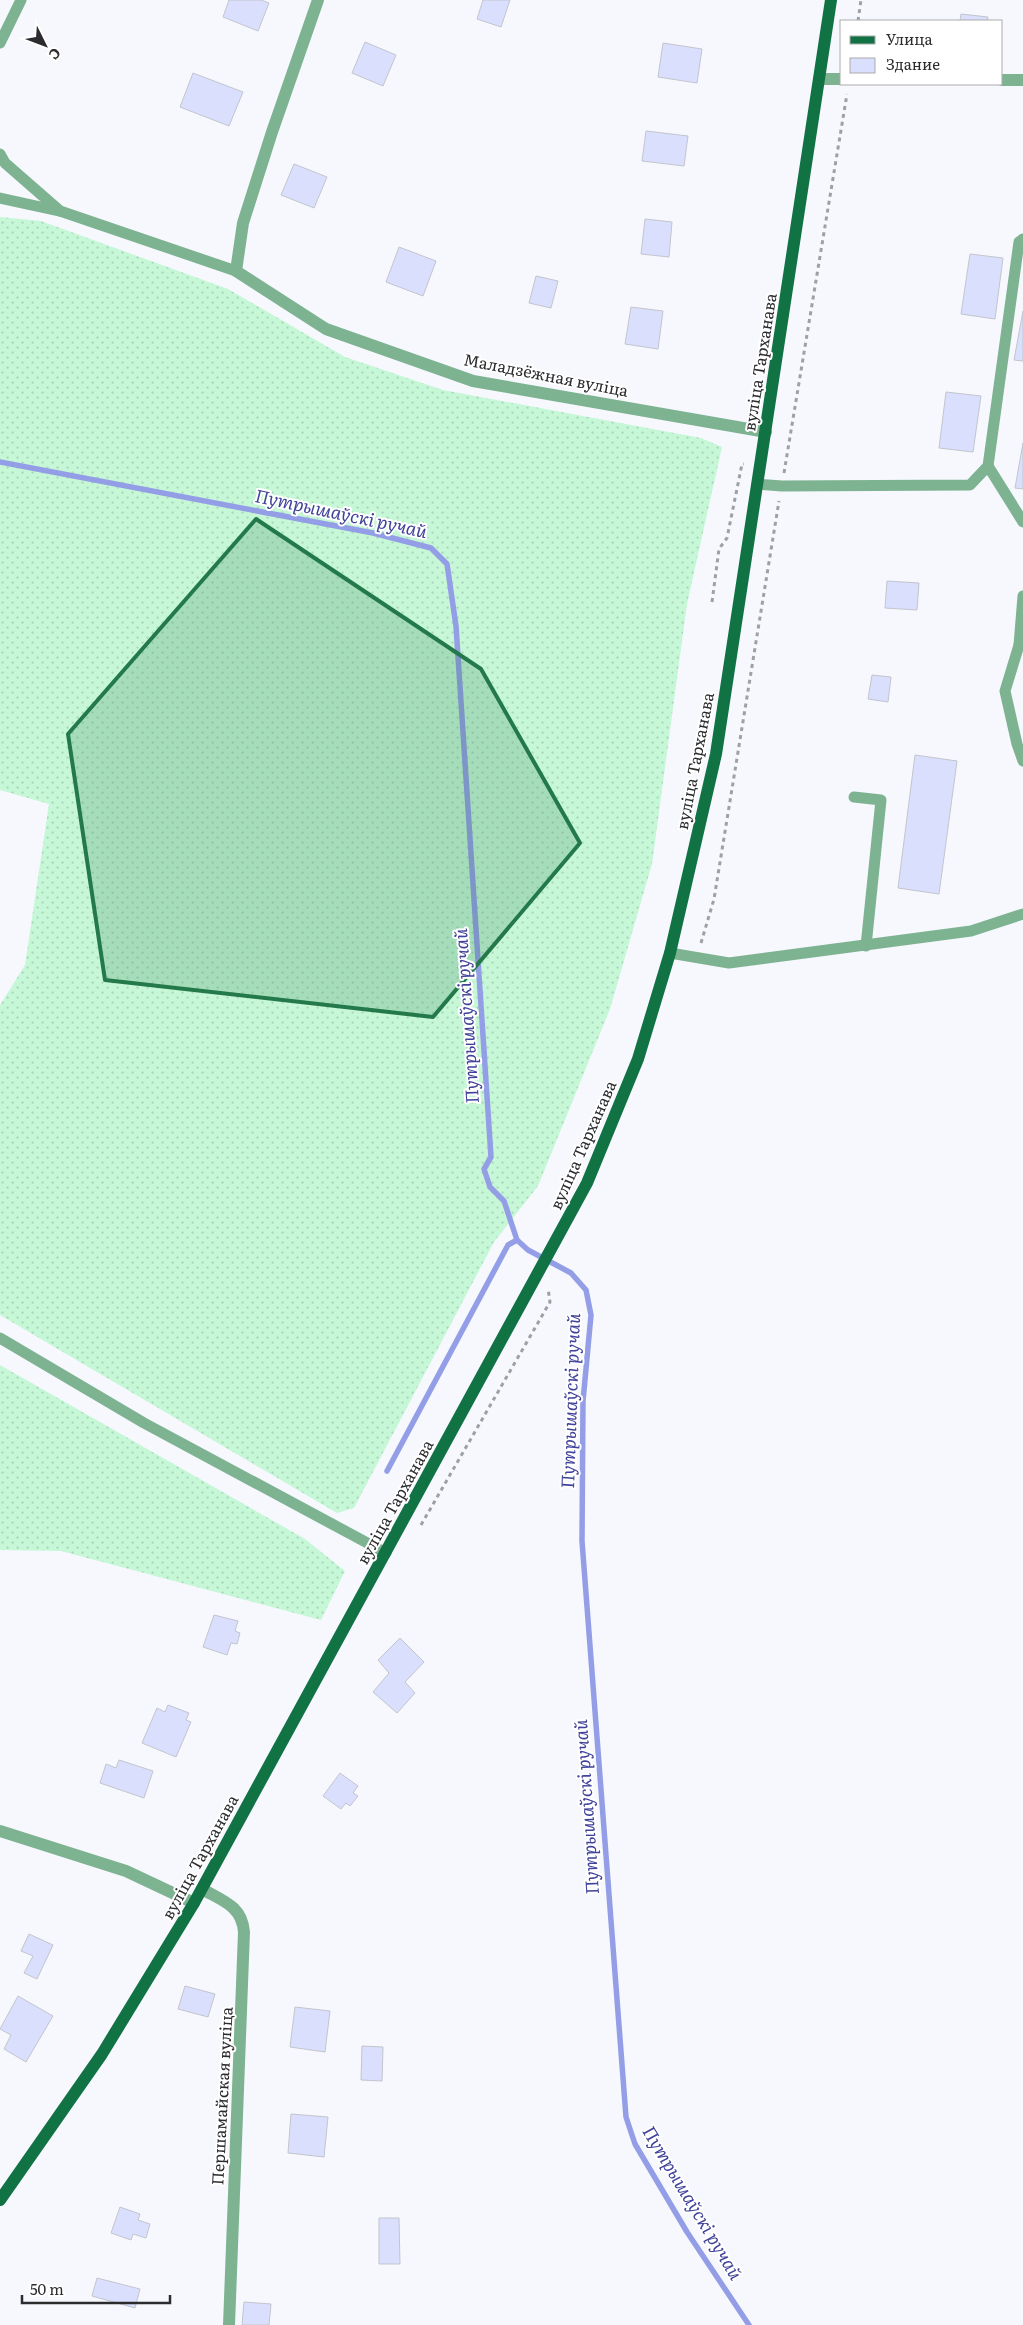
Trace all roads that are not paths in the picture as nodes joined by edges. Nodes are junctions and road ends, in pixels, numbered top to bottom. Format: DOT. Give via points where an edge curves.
graph roads {
  1 [pos="21,0"];
  2 [pos="318,0"];
  3 [pos="831,0"];
  4 [pos="0,43"];
  5 [pos="819,79"];
  6 [pos="840,79"];
  7 [pos="1003,80"];
  8 [pos="1023,80"];
  9 [pos="0,154"];
  10 [pos="0,198"];
  11 [pos="60,212"];
  12 [pos="1023,239"];
  13 [pos="236,271"];
  14 [pos="766,432"];
  15 [pos="988,466"];
  16 [pos="757,484"];
  17 [pos="1023,522"];
  18 [pos="1023,596"];
  19 [pos="1021,645"];
  20 [pos="1023,761"];
  21 [pos="854,797"];
  22 [pos="1023,914"];
  23 [pos="866,946"];
  24 [pos="670,953"];
  25 [pos="0,1338"];
  26 [pos="386,1553"];
  27 [pos="0,1831"];
  28 [pos="202,1889"];
  29 [pos="194,1903"];
  30 [pos="0,2200"];
  31 [pos="228,2325"];
  1 -- 4 [label="lane"];
  2 -- 13 [label="street" via="243,223"];
  3 -- 5 [label="main road, вуліца Тарханава"];
  5 -- 6 [label="street"];
  5 -- 14 [label="main road, вуліца Тарханава"];
  7 -- 8 [label="street"];
  9 -- 11 [label="lane"];
  10 -- 11 [label="lane"];
  11 -- 13 [label="lane"];
  12 -- 15 [label="lane" via="1019,242"];
  13 -- 14 [label="street, Маладзёжная вуліца" via="326,329 473,381"];
  14 -- 16 [label="main road, вуліца Тарханава"];
  15 -- 16 [label="lane" via="970,485"];
  15 -- 17 [label="lane"];
  16 -- 24 [label="main road, вуліца Тарханава" via="716,754"];
  18 -- 19 [label="lane"];
  19 -- 20 [label="lane" via="1004,691"];
  21 -- 23 [label="lane" via="881,800"];
  22 -- 23 [label="lane" via="971,930"];
  23 -- 24 [label="lane" via="729,964"];
  24 -- 26 [label="main road, вуліца Тарханава" via="638,1059 587,1183"];
  25 -- 26 [label="lane" via="144,1422"];
  26 -- 28 [label="main road, вуліца Тарханава"];
  27 -- 29 [label="street" via="126,1871"];
  28 -- 29 [label="main road, вуліца Тарханава"];
  28 -- 31 [label="street, Першамайская вуліца" via="233,1907 243,1919 244,1932"];
  29 -- 30 [label="main road, вуліца Тарханава" via="102,2054"];
}
